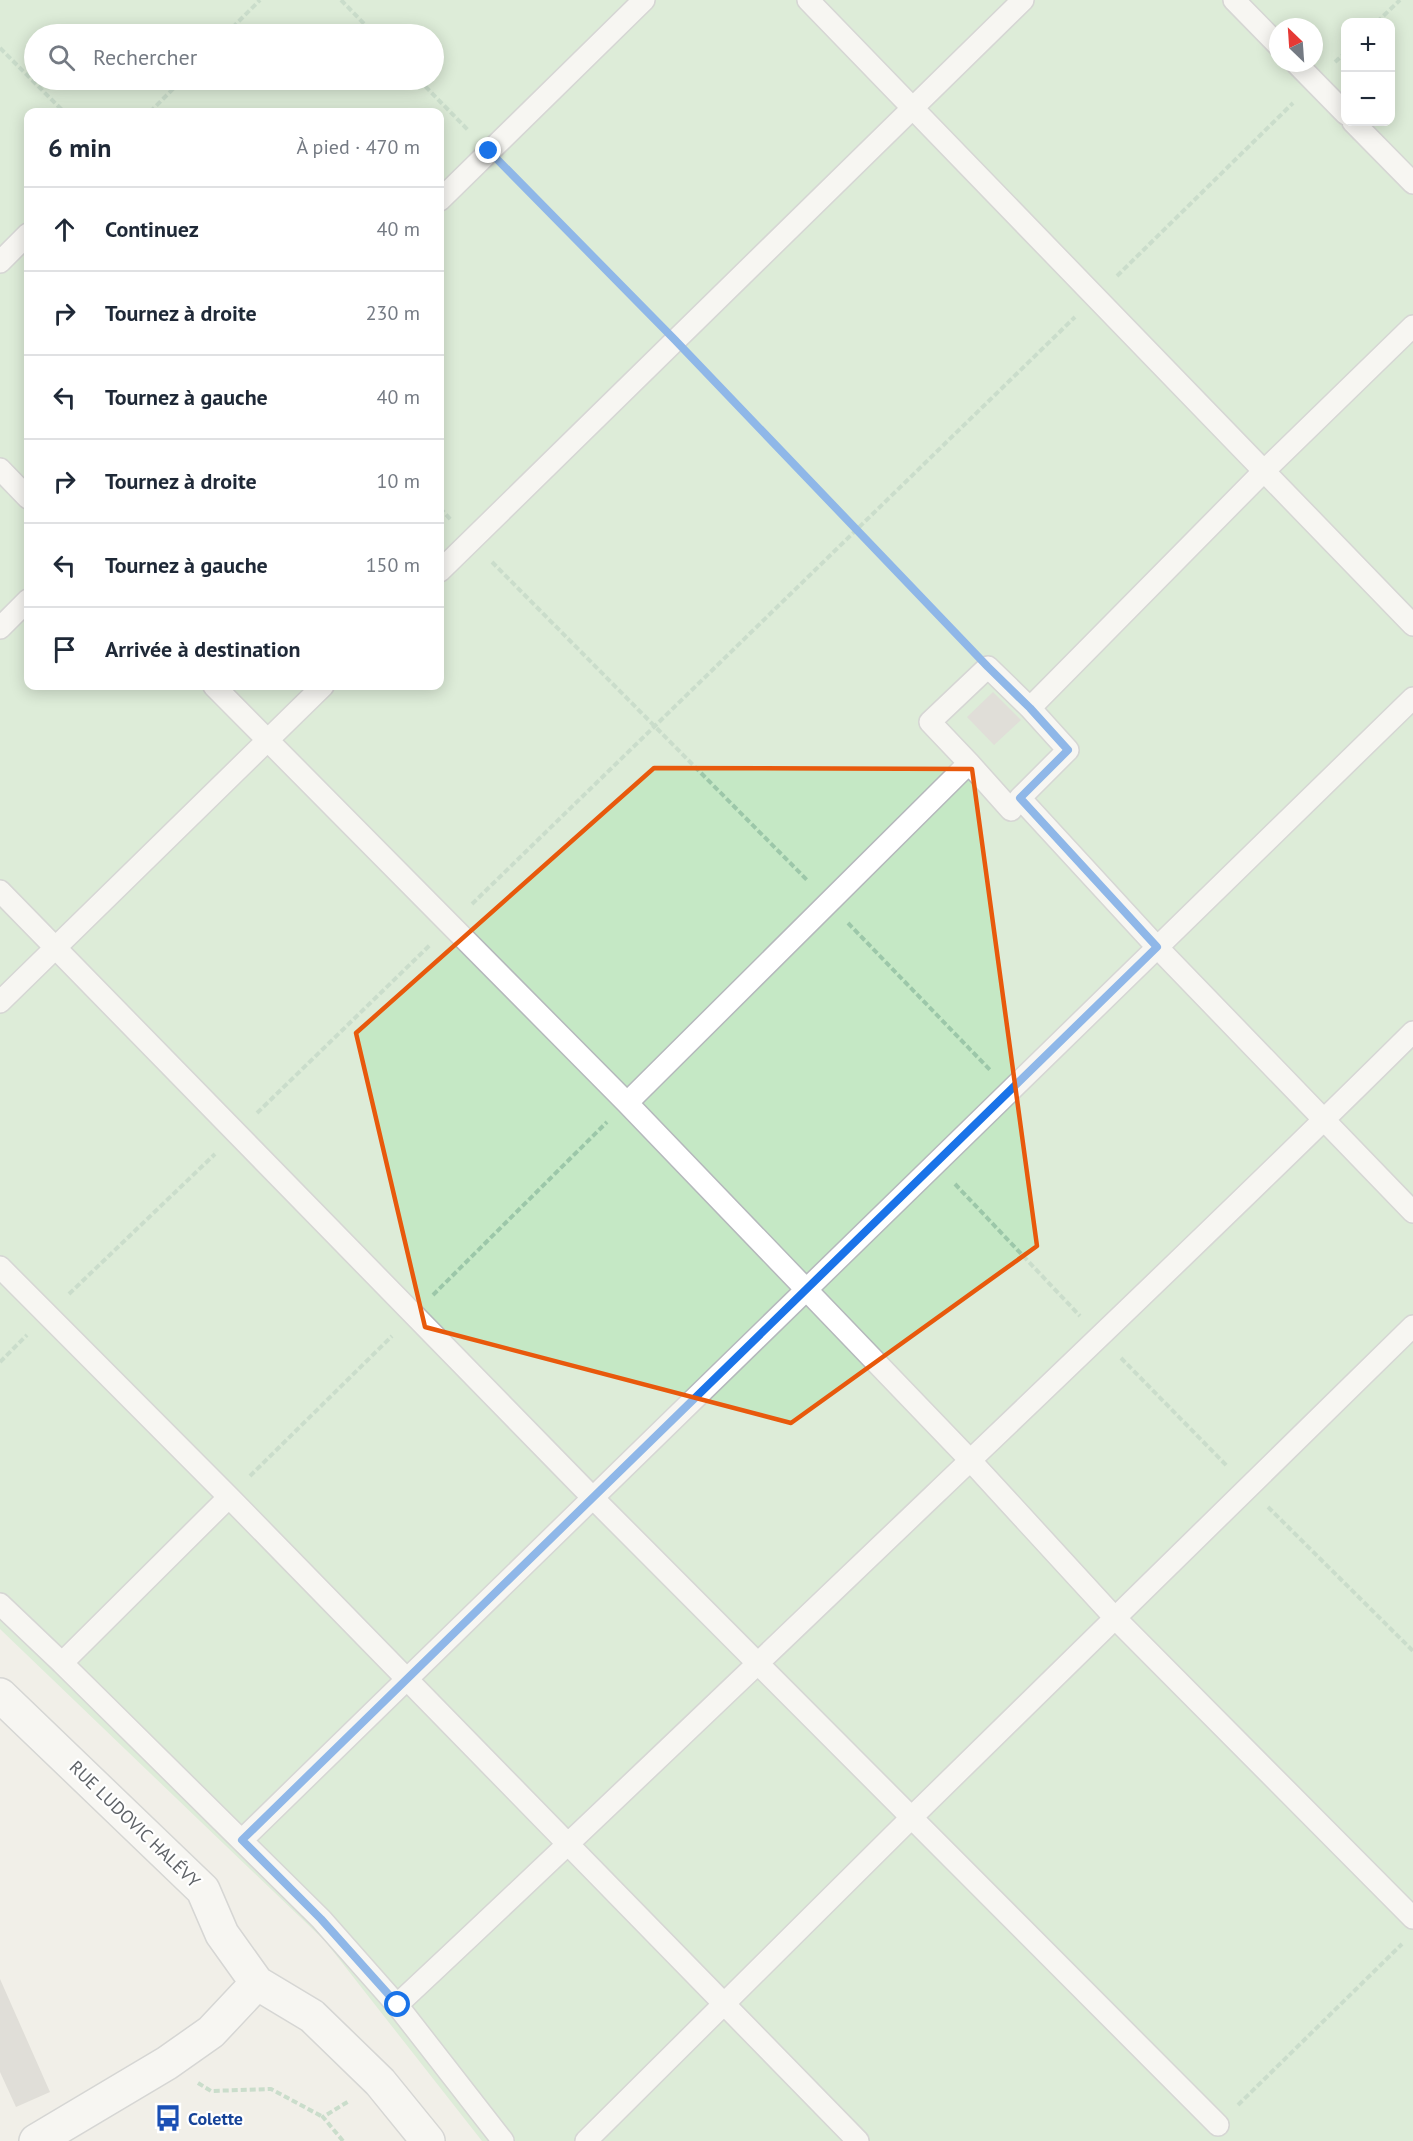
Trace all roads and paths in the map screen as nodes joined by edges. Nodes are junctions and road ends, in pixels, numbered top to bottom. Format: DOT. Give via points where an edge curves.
graph roads {
  1 [pos="260,0"];
  2 [pos="340,0"];
  3 [pos="644,0"];
  4 [pos="808,0"];
  5 [pos="1023,0"];
  6 [pos="1234,0"];
  7 [pos="1400,0"];
  8 [pos="1381,18"];
  9 [pos="236,24"];
  10 [pos="364,24"];
  11 [pos="1269,36"];
  12 [pos="0,48"];
  13 [pos="1341,57"];
  14 [pos="24,72"];
  15 [pos="1305,72"];
  16 [pos="1315,82"];
  17 [pos="42,90"];
  18 [pos="172,90"];
  19 [pos="429,90"];
  20 [pos="60,108"];
  21 [pos="154,108"];
  22 [pos="912,108"];
  23 [pos="1341,109"];
  24 [pos="1357,126"];
  25 [pos="489,151"];
  26 [pos="1413,183"];
  27 [pos="444,196"];
  28 [pos="24,238"];
  29 [pos="0,262"];
  30 [pos="1096,297"];
  31 [pos="1413,326"];
  32 [pos="675,340"];
  33 [pos="0,469"];
  34 [pos="1264,471"];
  35 [pos="24,494"];
  36 [pos="444,512"];
  37 [pos="857,530"];
  38 [pos="471,540"];
  39 [pos="444,567"];
  40 [pos="24,604"];
  41 [pos="1413,626"];
  42 [pos="0,628"];
  43 [pos="988,667"];
  44 [pos="218,690"];
  45 [pos="319,690"];
  46 [pos="1413,698"];
  47 [pos="1030,708"];
  48 [pos="654,726"];
  49 [pos="267,740"];
  50 [pos="969,763"];
  51 [pos="1020,798"];
  52 [pos="0,891"];
  53 [pos="829,902"];
  54 [pos="450,925"];
  55 [pos="1157,947"];
  56 [pos="55,948"];
  57 [pos="0,1002"];
  58 [pos="1413,1032"];
  59 [pos="1011,1092"];
  60 [pos="627,1103"];
  61 [pos="1324,1121"];
  62 [pos="237,1133"];
  63 [pos="936,1164"];
  64 [pos="1413,1212"];
  65 [pos="0,1267"];
  66 [pos="808,1289"];
  67 [pos="48,1315"];
  68 [pos="1413,1326"];
  69 [pos="1099,1336"];
  70 [pos="0,1362"];
  71 [pos="970,1460"];
  72 [pos="1248,1487"];
  73 [pos="229,1497"];
  74 [pos="593,1498"];
  75 [pos="0,1604"];
  76 [pos="1115,1618"];
  77 [pos="1413,1651"];
  78 [pos="62,1663"];
  79 [pos="758,1663"];
  80 [pos="407,1680"];
  81 [pos="0,1695"];
  82 [pos="911,1818"];
  83 [pos="242,1840"];
  84 [pos="568,1845"];
  85 [pos="1413,1918"];
  86 [pos="1404,1941"];
  87 [pos="257,1983"];
  88 [pos="724,2004"];
  89 [pos="398,2005"];
  90 [pos="166,2063"];
  91 [pos="380,2082"];
  92 [pos="323,2117"];
  93 [pos="1218,2125"];
  94 [pos="41,2140"];
  95 [pos="343,2141"];
  96 [pos="428,2141"];
  97 [pos="503,2141"];
  98 [pos="586,2141"];
  99 [pos="858,2141"];
  1 -- 9 [label="path"];
  2 -- 10 [label="path"];
  3 -- 25 [label="lane"];
  4 -- 22 [label="lane"];
  5 -- 22 [label="lane"];
  6 -- 11 [label="lane"];
  7 -- 8 [label="path"];
  12 -- 14 [label="path"];
  13 -- 16 [label="path"];
  15 -- 16 [label="lane"];
  16 -- 23 [label="lane"];
  16 -- 30 [label="path"];
  17 -- 20 [label="path"];
  18 -- 21 [label="path"];
  19 -- 25 [label="path"];
  22 -- 30 [label="lane"];
  22 -- 32 [label="lane"];
  24 -- 26 [label="lane"];
  25 -- 27 [label="lane"];
  25 -- 32 [label="path"];
  28 -- 29 [label="lane"];
  30 -- 34 [label="lane"];
  30 -- 37 [label="path"];
  31 -- 34 [label="lane"];
  32 -- 37 [label="path"];
  32 -- 38 [label="lane"];
  33 -- 35 [label="lane"];
  34 -- 41 [label="lane"];
  34 -- 47 [label="lane"];
  36 -- 38 [label="path"];
  37 -- 43 [label="path"];
  37 -- 48 [label="path"];
  38 -- 39 [label="lane"];
  38 -- 48 [label="path"];
  40 -- 42 [label="lane"];
  43 -- 47 [label="lane"];
  43 -- 50 [label="lane" via="930,722"];
  44 -- 49 [label="lane"];
  45 -- 49 [label="lane"];
  46 -- 55 [label="lane"];
  47 -- 51 [label="lane" via="1068,750"];
  48 -- 53 [label="path"];
  48 -- 54 [label="path"];
  49 -- 54 [label="lane"];
  49 -- 56 [label="lane"];
  50 -- 51 [label="lane" via="1011,810"];
  50 -- 53 [label="lane"];
  51 -- 55 [label="lane"];
  52 -- 56 [label="lane"];
  53 -- 59 [label="path"];
  53 -- 60 [label="lane"];
  54 -- 60 [label="lane"];
  54 -- 62 [label="path"];
  55 -- 59 [label="lane"];
  55 -- 61 [label="lane"];
  56 -- 57 [label="lane"];
  56 -- 62 [label="lane"];
  58 -- 61 [label="lane"];
  59 -- 63 [label="lane"];
  60 -- 66 [label="lane"];
  61 -- 64 [label="lane"];
  61 -- 69 [label="lane"];
  62 -- 67 [label="path"];
  62 -- 74 [label="lane"];
  63 -- 66 [label="lane"];
  63 -- 69 [label="path"];
  65 -- 67 [label="lane"];
  66 -- 71 [label="lane"];
  66 -- 74 [label="lane"];
  67 -- 70 [label="path"];
  67 -- 73 [label="lane"];
  68 -- 72 [label="lane"];
  69 -- 71 [label="lane"];
  69 -- 72 [label="path"];
  71 -- 76 [label="lane"];
  71 -- 79 [label="lane"];
  72 -- 76 [label="lane"];
  72 -- 77 [label="path"];
  73 -- 78 [label="lane"];
  73 -- 80 [label="lane"];
  74 -- 79 [label="lane"];
  74 -- 80 [label="lane"];
  75 -- 78 [label="lane"];
  76 -- 82 [label="lane"];
  76 -- 85 [label="lane"];
  78 -- 83 [label="lane"];
  79 -- 82 [label="lane"];
  79 -- 84 [label="lane"];
  80 -- 83 [label="lane"];
  80 -- 84 [label="lane"];
  81 -- 87 [label="street, RUE LUDOVIC HALÉVY" via="203,1890 222,1934"];
  82 -- 88 [label="lane"];
  82 -- 93 [label="lane"];
  83 -- 89 [label="lane" via="321,1919"];
  84 -- 88 [label="lane"];
  84 -- 89 [label="lane"];
  86 -- 93 [label="path"];
  87 -- 90 [label="street" via="211,2032"];
  87 -- 91 [label="street, RUE LUDOVIC HALÉVY" via="312,2016"];
  88 -- 98 [label="lane"];
  88 -- 99 [label="lane"];
  89 -- 97 [label="lane"];
  90 -- 92 [label="path" via="211,2091 271,2089"];
  90 -- 94 [label="street"];
  91 -- 92 [label="path"];
  91 -- 96 [label="street, RUE LUDOVIC HALÉVY"];
  92 -- 95 [label="path"];
}
